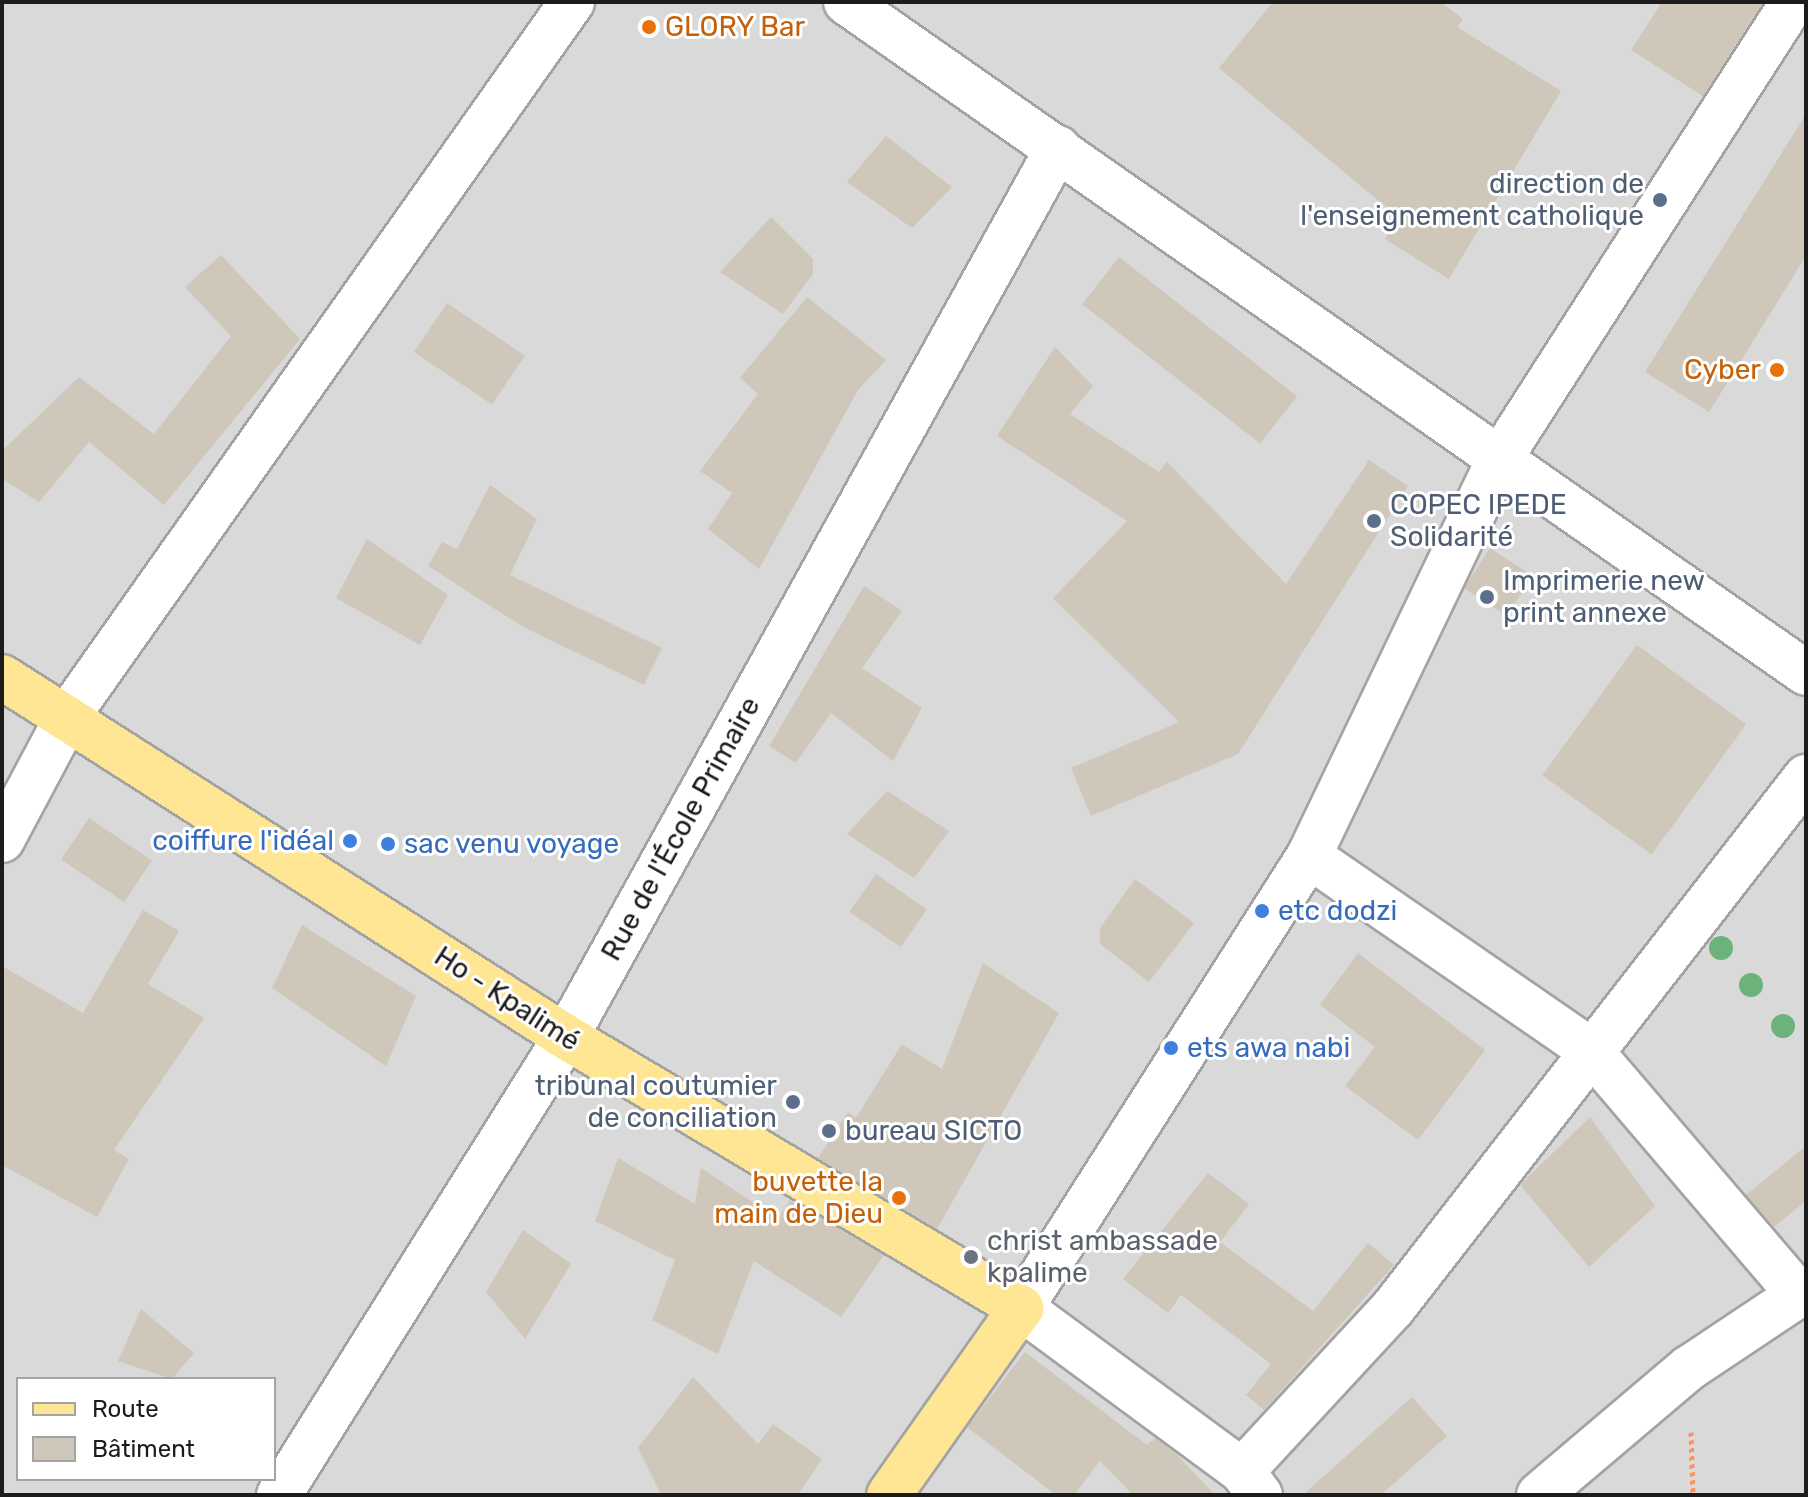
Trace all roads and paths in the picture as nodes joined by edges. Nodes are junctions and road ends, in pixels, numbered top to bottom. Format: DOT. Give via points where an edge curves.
graph roads {
  1 [pos="572,2"];
  2 [pos="846,2"];
  3 [pos="1793,2"];
  4 [pos="1058,148"];
  5 [pos="1497,463"];
  6 [pos="1806,673"];
  7 [pos="2,677"];
  8 [pos="69,714"];
  9 [pos="1806,777"];
  10 [pos="2,840"];
  11 [pos="1309,856"];
  12 [pos="566,1037"];
  13 [pos="1589,1049"];
  14 [pos="1802,1292"];
  15 [pos="1021,1308"];
  16 [pos="1251,1483"];
  17 [pos="279,1495"];
  18 [pos="889,1495"];
  19 [pos="1539,1495"];
  1 -- 8 [label="street"];
  2 -- 4 [label="street"];
  3 -- 5 [label="street"];
  4 -- 5 [label="street"];
  4 -- 12 [label="street, Rue de l'École Primaire"];
  5 -- 6 [label="street"];
  5 -- 11 [label="street"];
  7 -- 8 [label="main road, Ho - Kpalimé"];
  8 -- 10 [label="street"];
  8 -- 12 [label="main road, Ho - Kpalimé"];
  9 -- 13 [label="street"];
  11 -- 13 [label="street"];
  11 -- 15 [label="street"];
  12 -- 15 [label="main road, Ho - Kpalimé"];
  12 -- 17 [label="street, Rue de l'École Primaire"];
  13 -- 14 [label="street"];
  13 -- 16 [label="street" via="1393,1308"];
  14 -- 19 [label="street" via="1689,1368"];
  15 -- 16 [label="street"];
  15 -- 18 [label="main road"];
}
